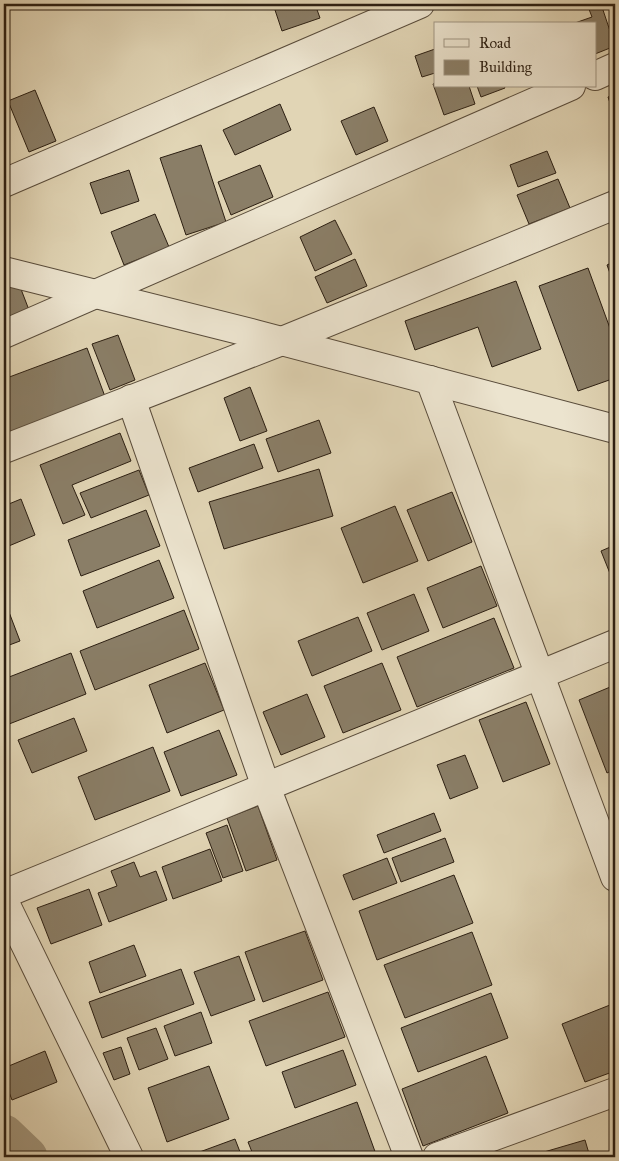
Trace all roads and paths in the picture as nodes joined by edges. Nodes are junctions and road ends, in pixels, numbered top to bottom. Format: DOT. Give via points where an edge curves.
graph roads {
  1 [pos="420,4"];
  2 [pos="615,67"];
  3 [pos="596,76"];
  4 [pos="566,88"];
  5 [pos="4,183"];
  6 [pos="615,205"];
  7 [pos="4,271"];
  8 [pos="94,293"];
  9 [pos="4,334"];
  10 [pos="282,341"];
  11 [pos="430,380"];
  12 [pos="131,400"];
  13 [pos="615,429"];
  14 [pos="4,448"];
  15 [pos="615,644"];
  16 [pos="540,675"];
  17 [pos="266,787"];
  18 [pos="615,878"];
  19 [pos="4,894"];
  20 [pos="4,901"];
  21 [pos="615,1092"];
  22 [pos="130,1157"];
  23 [pos="409,1157"];
  24 [pos="437,1157"];
  1 -- 5 [label="street"];
  2 -- 3 [label="street"];
  4 -- 8 [label="street"];
  6 -- 10 [label="street"];
  7 -- 8 [label="street"];
  8 -- 9 [label="street"];
  8 -- 10 [label="street"];
  10 -- 11 [label="street"];
  10 -- 12 [label="street"];
  11 -- 13 [label="street"];
  11 -- 16 [label="street"];
  12 -- 14 [label="street"];
  12 -- 17 [label="street"];
  15 -- 16 [label="street"];
  16 -- 17 [label="street"];
  16 -- 18 [label="street"];
  17 -- 19 [label="street"];
  17 -- 23 [label="street"];
  20 -- 22 [label="street"];
  21 -- 24 [label="street"];
}
